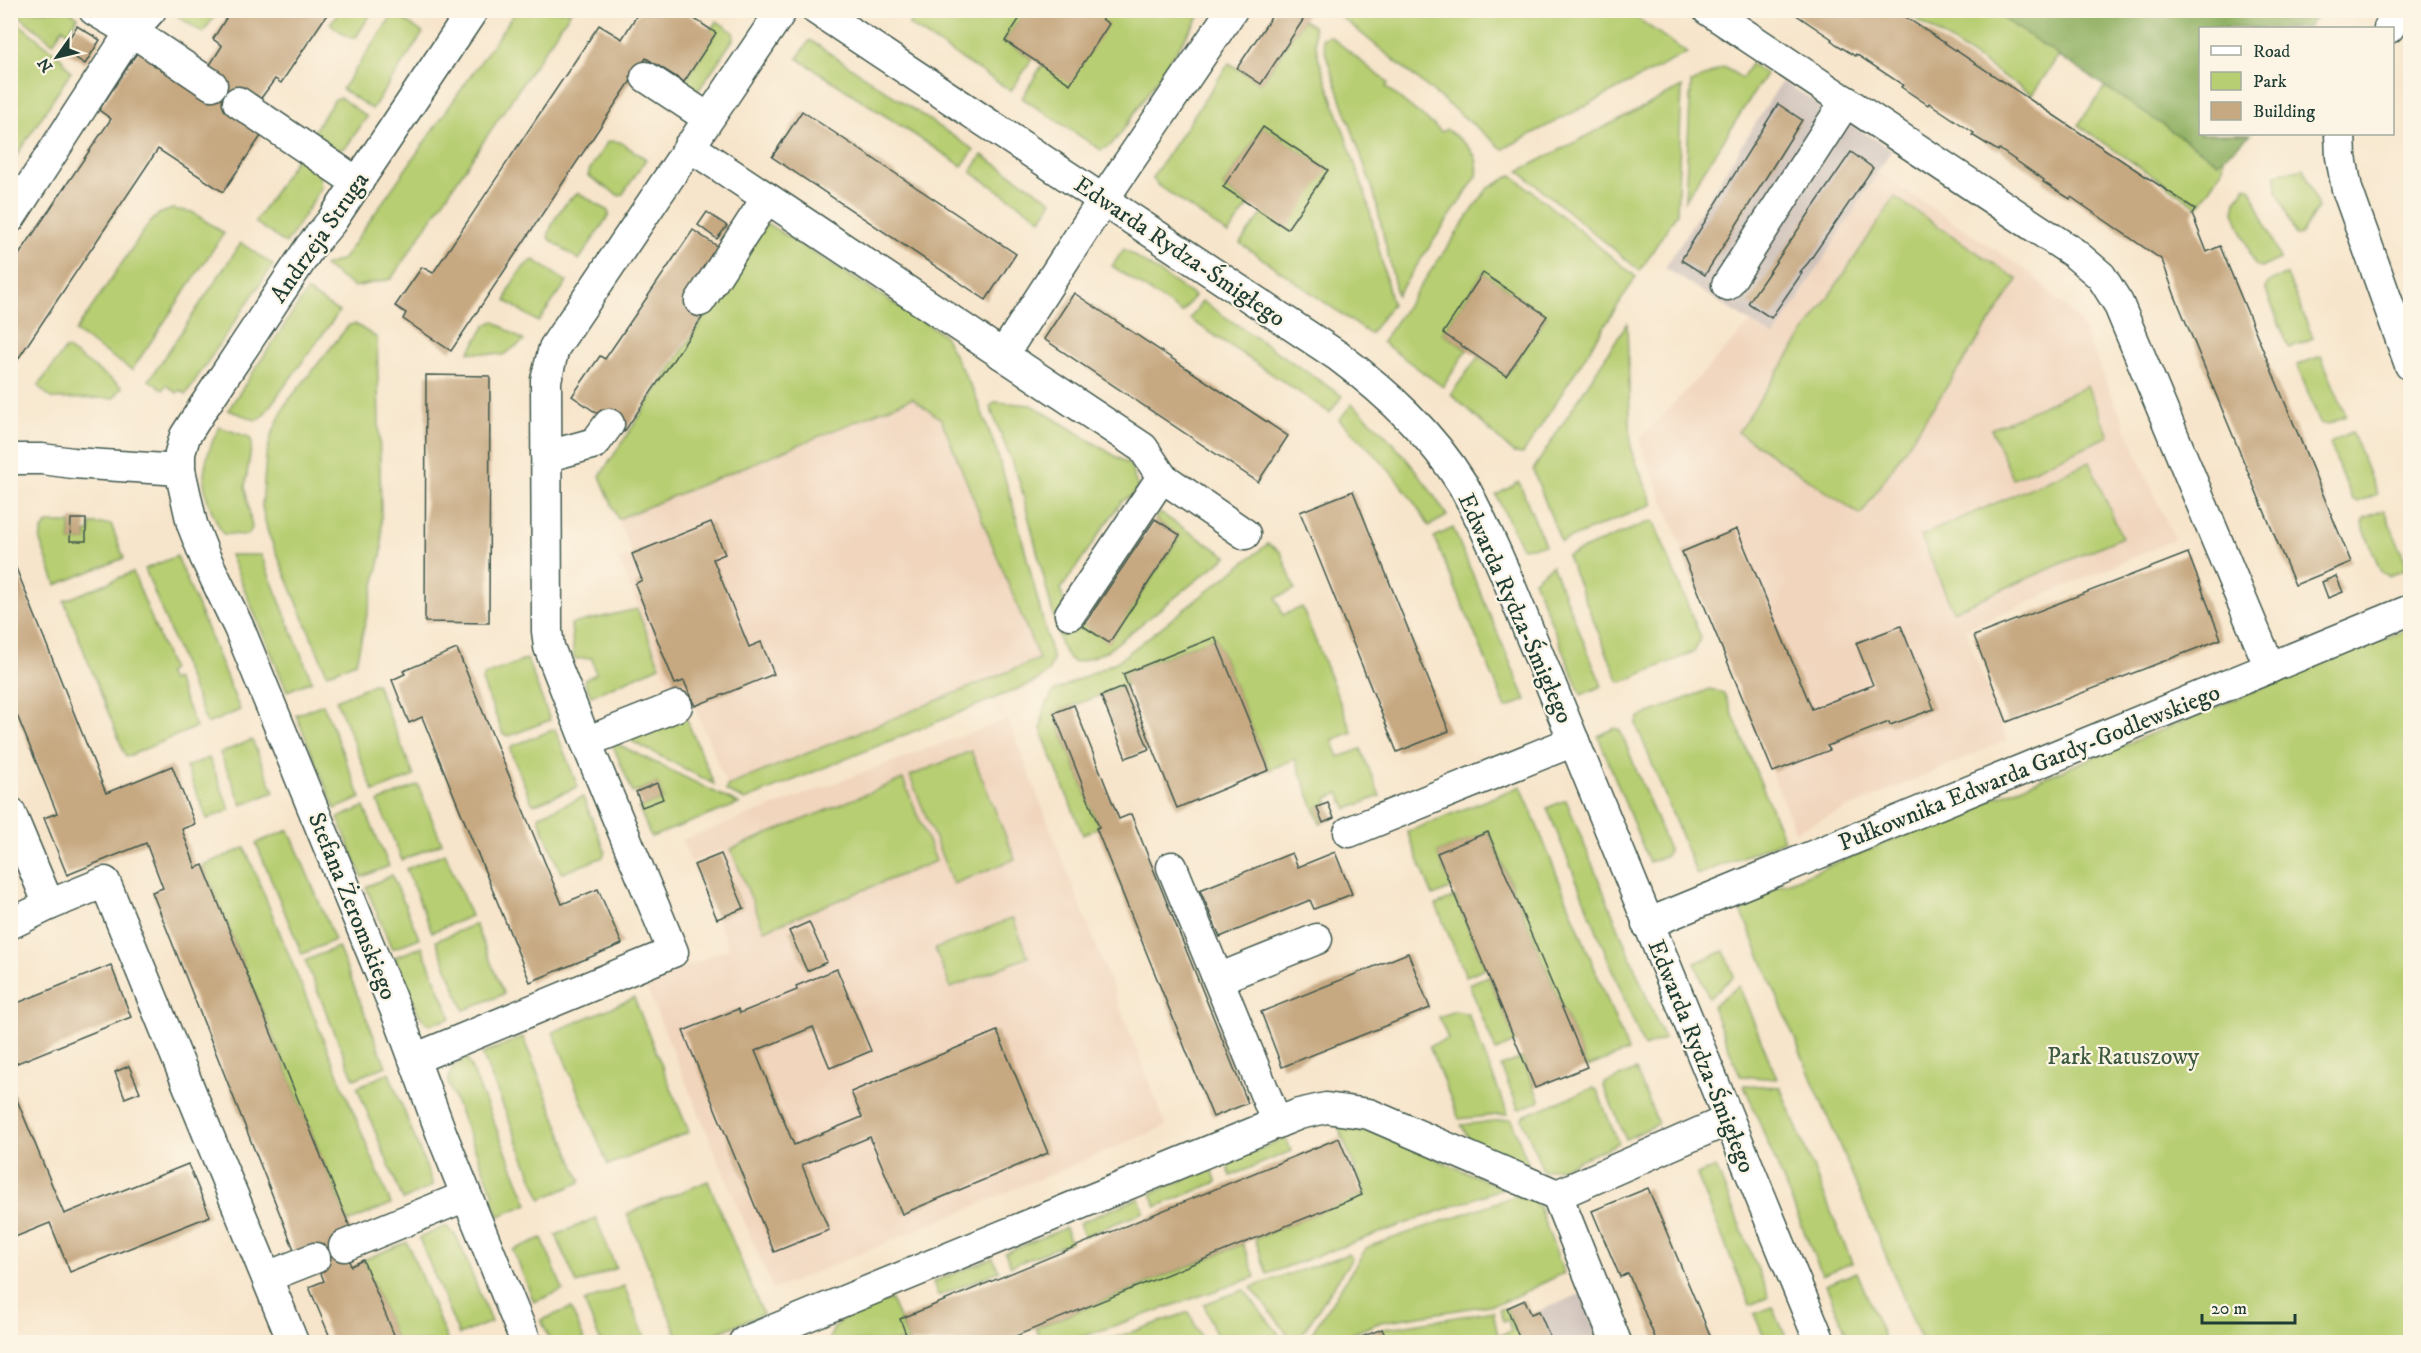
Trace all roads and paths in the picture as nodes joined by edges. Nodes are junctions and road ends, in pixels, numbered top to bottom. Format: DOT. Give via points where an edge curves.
graph roads {
  1 [pos="94,10"];
  2 [pos="151,10"];
  3 [pos="473,10"];
  4 [pos="782,10"];
  5 [pos="817,10"];
  6 [pos="1232,10"];
  7 [pos="1708,10"];
  8 [pos="2400,10"];
  9 [pos="2390,27"];
  10 [pos="130,33"];
  11 [pos="646,77"];
  12 [pos="212,85"];
  13 [pos="1846,101"];
  14 [pos="238,102"];
  15 [pos="708,118"];
  16 [pos="2340,135"];
  17 [pos="689,146"];
  18 [pos="358,183"];
  19 [pos="767,198"];
  20 [pos="1103,200"];
  21 [pos="10,218"];
  22 [pos="1727,285"];
  23 [pos="700,301"];
  24 [pos="1003,355"];
  25 [pos="2410,365"];
  26 [pos="609,424"];
  27 [pos="546,454"];
  28 [pos="10,459"];
  29 [pos="180,470"];
  30 [pos="1162,477"];
  31 [pos="1245,534"];
  32 [pos="2410,610"];
  33 [pos="1070,614"];
  34 [pos="2270,668"];
  35 [pos="677,706"];
  36 [pos="1574,741"];
  37 [pos="586,742"];
  38 [pos="10,812"];
  39 [pos="1349,832"];
  40 [pos="1172,867"];
  41 [pos="49,904"];
  42 [pos="10,924"];
  43 [pos="1647,924"];
  44 [pos="1317,939"];
  45 [pos="1218,979"];
  46 [pos="414,1059"];
  47 [pos="1728,1120"];
  48 [pos="1276,1123"];
  49 [pos="1557,1195"];
  50 [pos="466,1196"];
  51 [pos="344,1246"];
  52 [pos="315,1258"];
  53 [pos="267,1276"];
  54 [pos="801,1332"];
  55 [pos="292,1341"];
  56 [pos="526,1342"];
  57 [pos="744,1342"];
  58 [pos="1616,1342"];
  59 [pos="1820,1342"];
  1 -- 10 [label="street"];
  2 -- 10 [label="street"];
  3 -- 18 [label="street, Andrzeja Struga"];
  4 -- 15 [label="street"];
  5 -- 20 [label="street, Edwarda Rydza-Śmigłego"];
  6 -- 20 [label="street"];
  7 -- 13 [label="street"];
  8 -- 9 [label="street"];
  10 -- 12 [label="street"];
  10 -- 21 [label="street"];
  11 -- 15 [label="street"];
  13 -- 22 [label="street"];
  13 -- 34 [label="street" via="2074,253 2110,287"];
  14 -- 18 [label="street"];
  15 -- 17 [label="street"];
  16 -- 25 [label="street" via="2348,189"];
  17 -- 19 [label="street"];
  17 -- 27 [label="street" via="554,348 546,380"];
  18 -- 29 [label="street, Andrzeja Struga" via="310,247 192,426 182,445"];
  19 -- 23 [label="street"];
  19 -- 24 [label="street"];
  20 -- 24 [label="street"];
  20 -- 36 [label="street, Edwarda Rydza-Śmigłego" via="1338,356 1375,384 1424,433 1462,484 1481,519"];
  24 -- 30 [label="street" via="1143,448"];
  26 -- 27 [label="street" via="595,443"];
  27 -- 37 [label="street" via="548,638"];
  28 -- 29 [label="street"];
  29 -- 46 [label="street, Stefana Żeromskiego" via="200,545 239,628"];
  30 -- 31 [label="street"];
  30 -- 33 [label="street"];
  32 -- 34 [label="street, Pułkownika Edwarda Gardy-Godlewskiego"];
  34 -- 43 [label="street, Pułkownika Edwarda Gardy-Godlewskiego"];
  35 -- 37 [label="street"];
  36 -- 39 [label="street"];
  36 -- 43 [label="street, Edwarda Rydza-Śmigłego"];
  37 -- 46 [label="street" via="674,952"];
  38 -- 41 [label="street"];
  40 -- 45 [label="street"];
  41 -- 42 [label="street"];
  41 -- 53 [label="street" via="105,882"];
  43 -- 47 [label="street, Edwarda Rydza-Śmigłego"];
  44 -- 45 [label="street"];
  45 -- 48 [label="street"];
  46 -- 50 [label="street, Stefana Żeromskiego"];
  47 -- 49 [label="street"];
  47 -- 59 [label="street, Edwarda Rydza-Śmigłego"];
  48 -- 49 [label="street" via="1326,1108 1369,1114"];
  48 -- 54 [label="street"];
  49 -- 58 [label="street"];
  50 -- 51 [label="street"];
  50 -- 56 [label="street, Stefana Żeromskiego"];
  52 -- 53 [label="street"];
  53 -- 55 [label="street"];
  54 -- 57 [label="street"];
}
